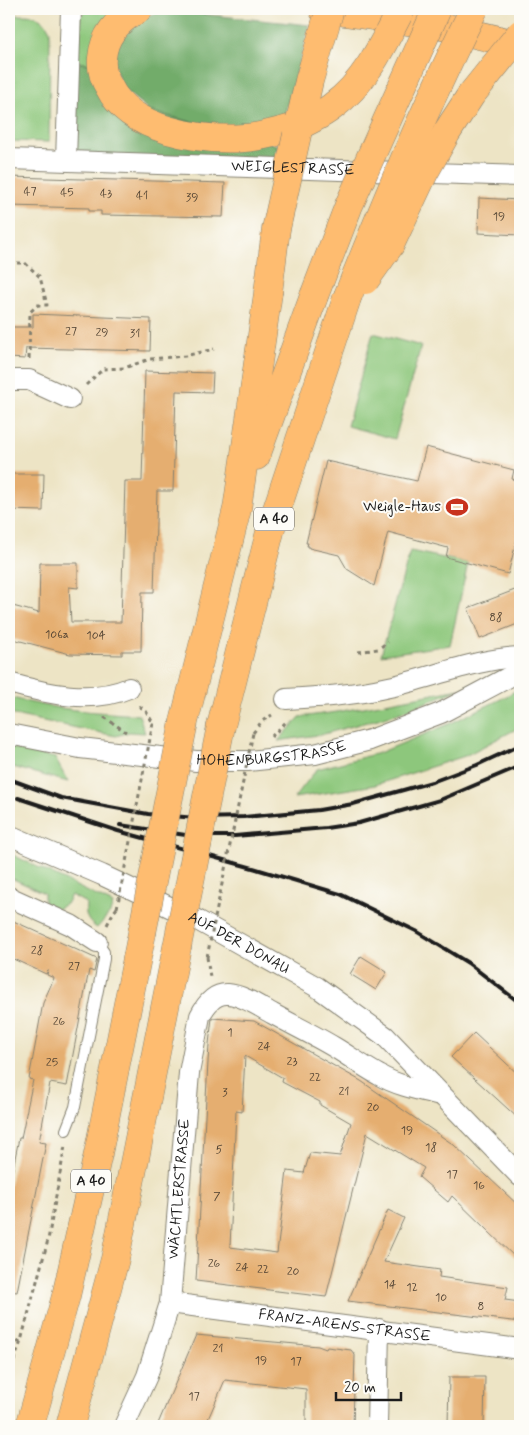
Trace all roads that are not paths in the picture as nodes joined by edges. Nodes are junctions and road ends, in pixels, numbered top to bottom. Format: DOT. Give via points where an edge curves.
graph roads {
  1 [pos="71,9"];
  2 [pos="139,9"];
  3 [pos="323,9"];
  4 [pos="330,9"];
  5 [pos="401,9"];
  6 [pos="437,9"];
  7 [pos="474,9"];
  8 [pos="520,34"];
  9 [pos="520,45"];
  10 [pos="9,159"];
  11 [pos="66,160"];
  12 [pos="520,176"];
  13 [pos="347,304"];
  14 [pos="9,380"];
  15 [pos="70,399"];
  16 [pos="237,509"];
  17 [pos="520,657"];
  18 [pos="520,671"];
  19 [pos="9,683"];
  20 [pos="129,688"];
  21 [pos="286,698"];
  22 [pos="9,734"];
  23 [pos="9,835"];
  24 [pos="9,897"];
  25 [pos="102,934"];
  26 [pos="441,1095"];
  27 [pos="66,1130"];
  28 [pos="520,1176"];
  29 [pos="170,1303"];
  30 [pos="379,1330"];
  31 [pos="520,1349"];
  32 [pos="30,1426"];
  33 [pos="70,1426"];
  34 [pos="124,1426"];
  35 [pos="377,1426"];
  1 -- 11 [label="street"];
  2 -- 5 [label="main road, bridge" via="118,22 112,30 102,60 105,80 125,109 150,124 198,136 246,138 296,127 333,107 358,83"];
  3 -- 9 [label="main road" via="441,26"];
  4 -- 16 [label="main road, bridge" via="309,81 276,229"];
  6 -- 16 [label="main road, A 40, bridge" via="349,205"];
  7 -- 13 [label="main road, A 40, bridge" via="386,201"];
  8 -- 13 [label="main road, bridge" via="471,95 447,132 390,245"];
  10 -- 11 [label="street, WEIGLESTRASSE"];
  11 -- 12 [label="street, WEIGLESTRASSE"];
  13 -- 33 [label="main road, A 40, bridge" via="272,524 221,726 115,1259"];
  14 -- 15 [label="street" via="29,380"];
  16 -- 32 [label="main road, A 40, bridge" via="184,722 98,1154 66,1296"];
  17 -- 21 [label="street" via="495,660 388,688 336,697"];
  18 -- 22 [label="street, HOHENBURGSTRASSE" via="441,713 370,740 315,754 196,761 80,748"];
  19 -- 20 [label="street" via="35,691 82,696 102,696"];
  23 -- 26 [label="street, AUF DER DONAU" via="200,921 317,987 385,1036"];
  24 -- 25 [label="street" via="71,925"];
  25 -- 27 [label="lane" via="104,959 76,1106"];
  26 -- 28 [label="street, AUF DER DONAU"];
  26 -- 29 [label="street, WÄCHTLERSTRASSE" via="380,1076 259,1006 230,994 221,994 210,1001 200,1016 189,1073"];
  29 -- 30 [label="street, FRANZ-ARENS-STRASSE"];
  29 -- 34 [label="street, WÄCHTLERSTRASSE" via="147,1376"];
  30 -- 31 [label="street, FRANZ-ARENS-STRASSE"];
  30 -- 35 [label="street"];
}
